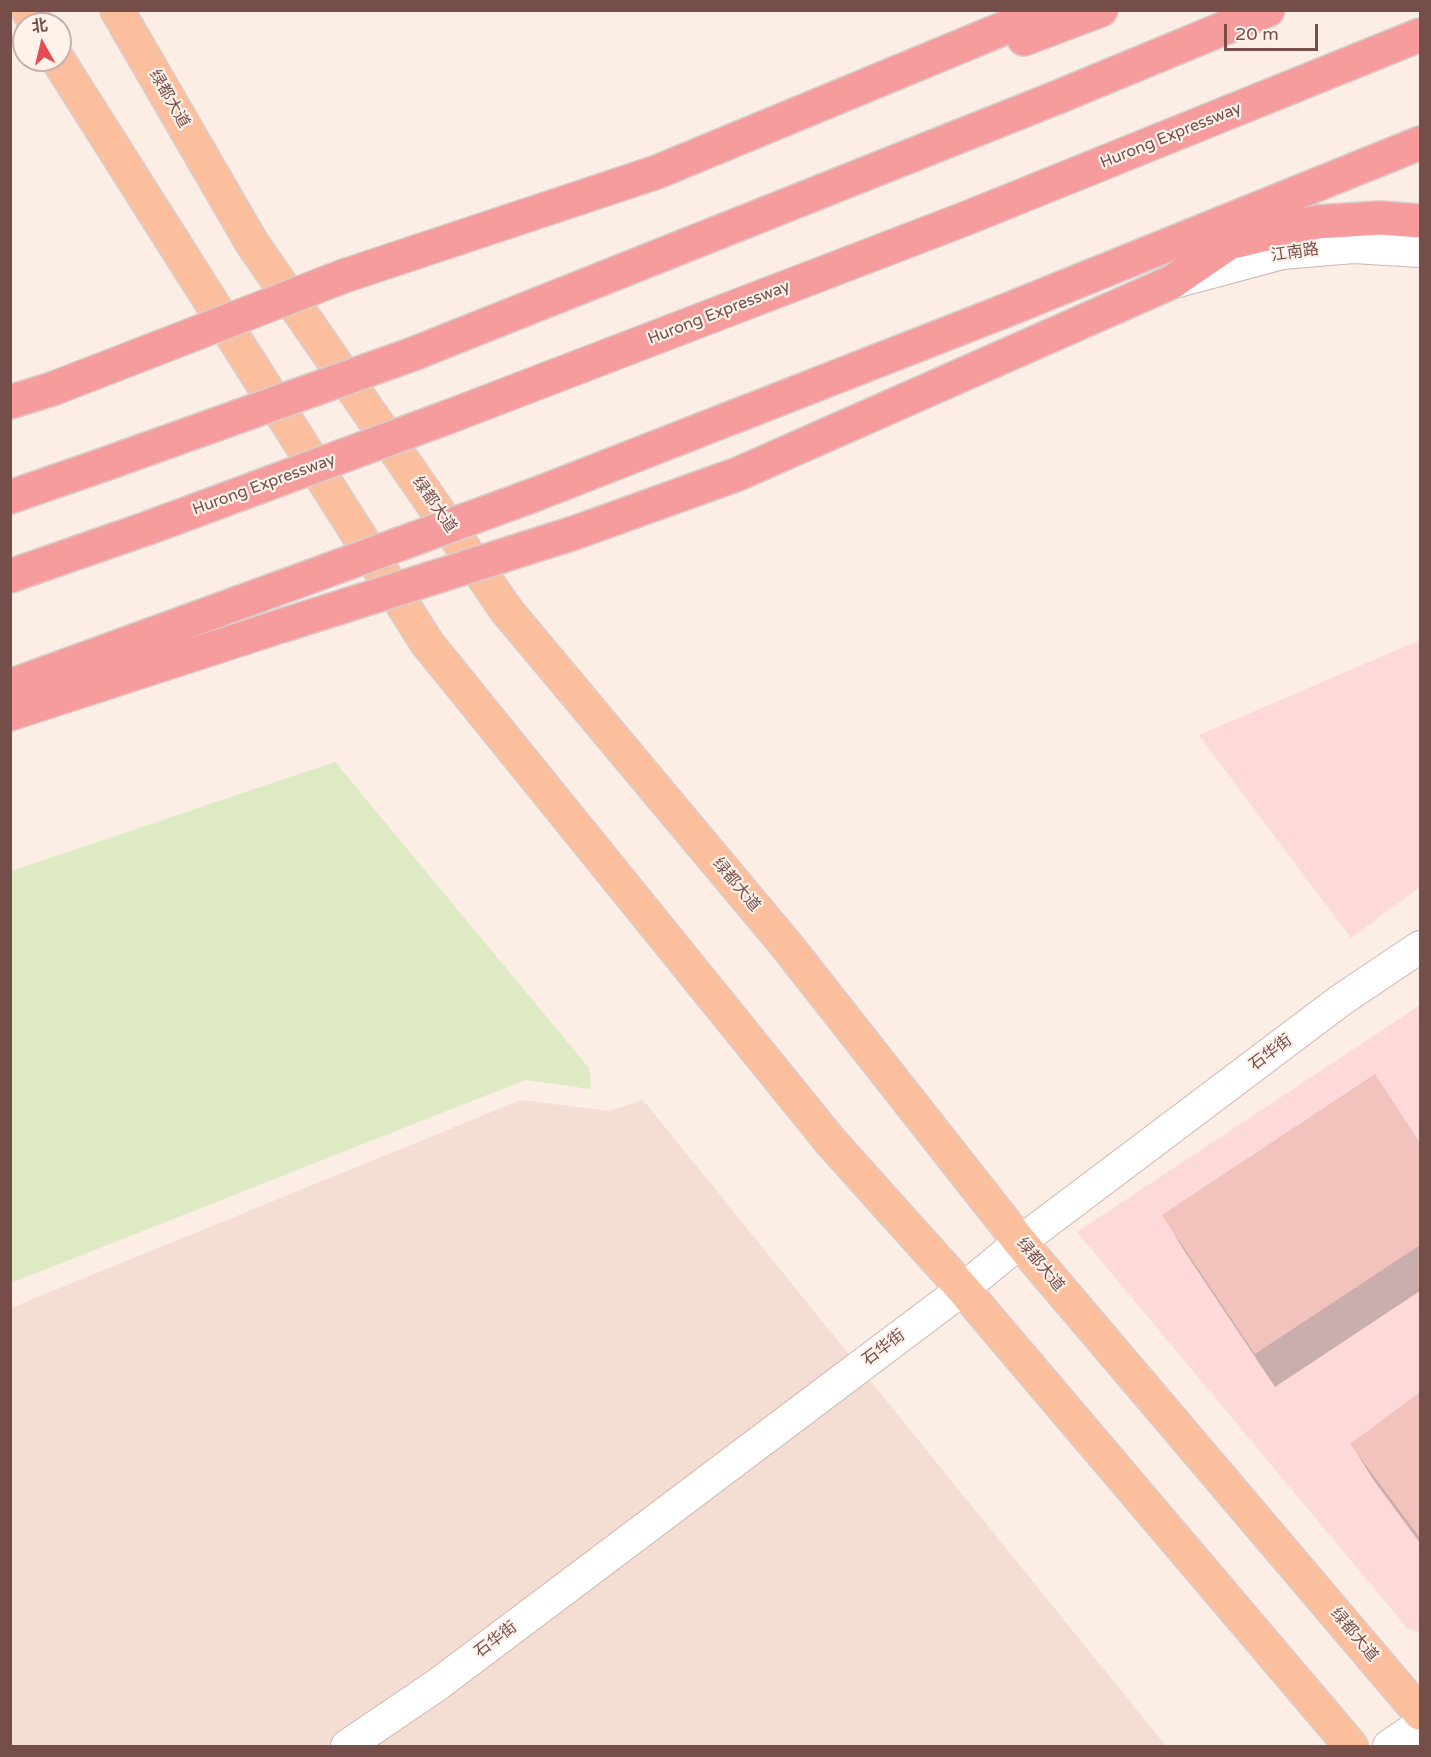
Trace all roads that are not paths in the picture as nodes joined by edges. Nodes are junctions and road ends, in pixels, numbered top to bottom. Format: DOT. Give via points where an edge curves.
graph roads {
  1 [pos="117,10"];
  2 [pos="1048,10"];
  3 [pos="1101,10"];
  4 [pos="1269,10"];
  5 [pos="1420,35"];
  6 [pos="66,72"];
  7 [pos="1420,143"];
  8 [pos="657,172"];
  9 [pos="1420,221"];
  10 [pos="1420,251"];
  11 [pos="1172,282"];
  12 [pos="10,402"];
  13 [pos="10,497"];
  14 [pos="10,576"];
  15 [pos="10,686"];
  16 [pos="10,714"];
  17 [pos="1420,947"];
  18 [pos="1020,1242"];
  19 [pos="963,1289"];
  20 [pos="1420,1713"];
  21 [pos="1420,1725"];
  22 [pos="346,1746"];
  23 [pos="1351,1746"];
  24 [pos="1389,1746"];
  1 -- 18 [label="main road, 绿都大道" via="252,243 507,611 787,946"];
  2 -- 8 [label="highway"];
  3 -- 8 [label="highway"];
  4 -- 13 [label="highway, bridge" via="413,354"];
  5 -- 14 [label="highway, Hurong Expressway, bridge" via="967,219 448,417"];
  6 -- 19 [label="main road" via="427,643 831,1142"];
  7 -- 15 [label="highway, bridge" via="534,495"];
  8 -- 12 [label="highway, bridge" via="345,276"];
  9 -- 11 [label="highway" via="1380,218 1317,222 1229,243"];
  10 -- 11 [label="street, 江南路" via="1353,247 1282,253"];
  11 -- 16 [label="highway, bridge" via="738,474 574,533"];
  17 -- 18 [label="street, 石华街" via="1341,1000"];
  18 -- 19 [label="street, 石华街"];
  18 -- 20 [label="main road, 绿都大道"];
  19 -- 22 [label="street, 石华街" via="437,1685"];
  19 -- 23 [label="main road"];
  21 -- 24 [label="street"];
}
